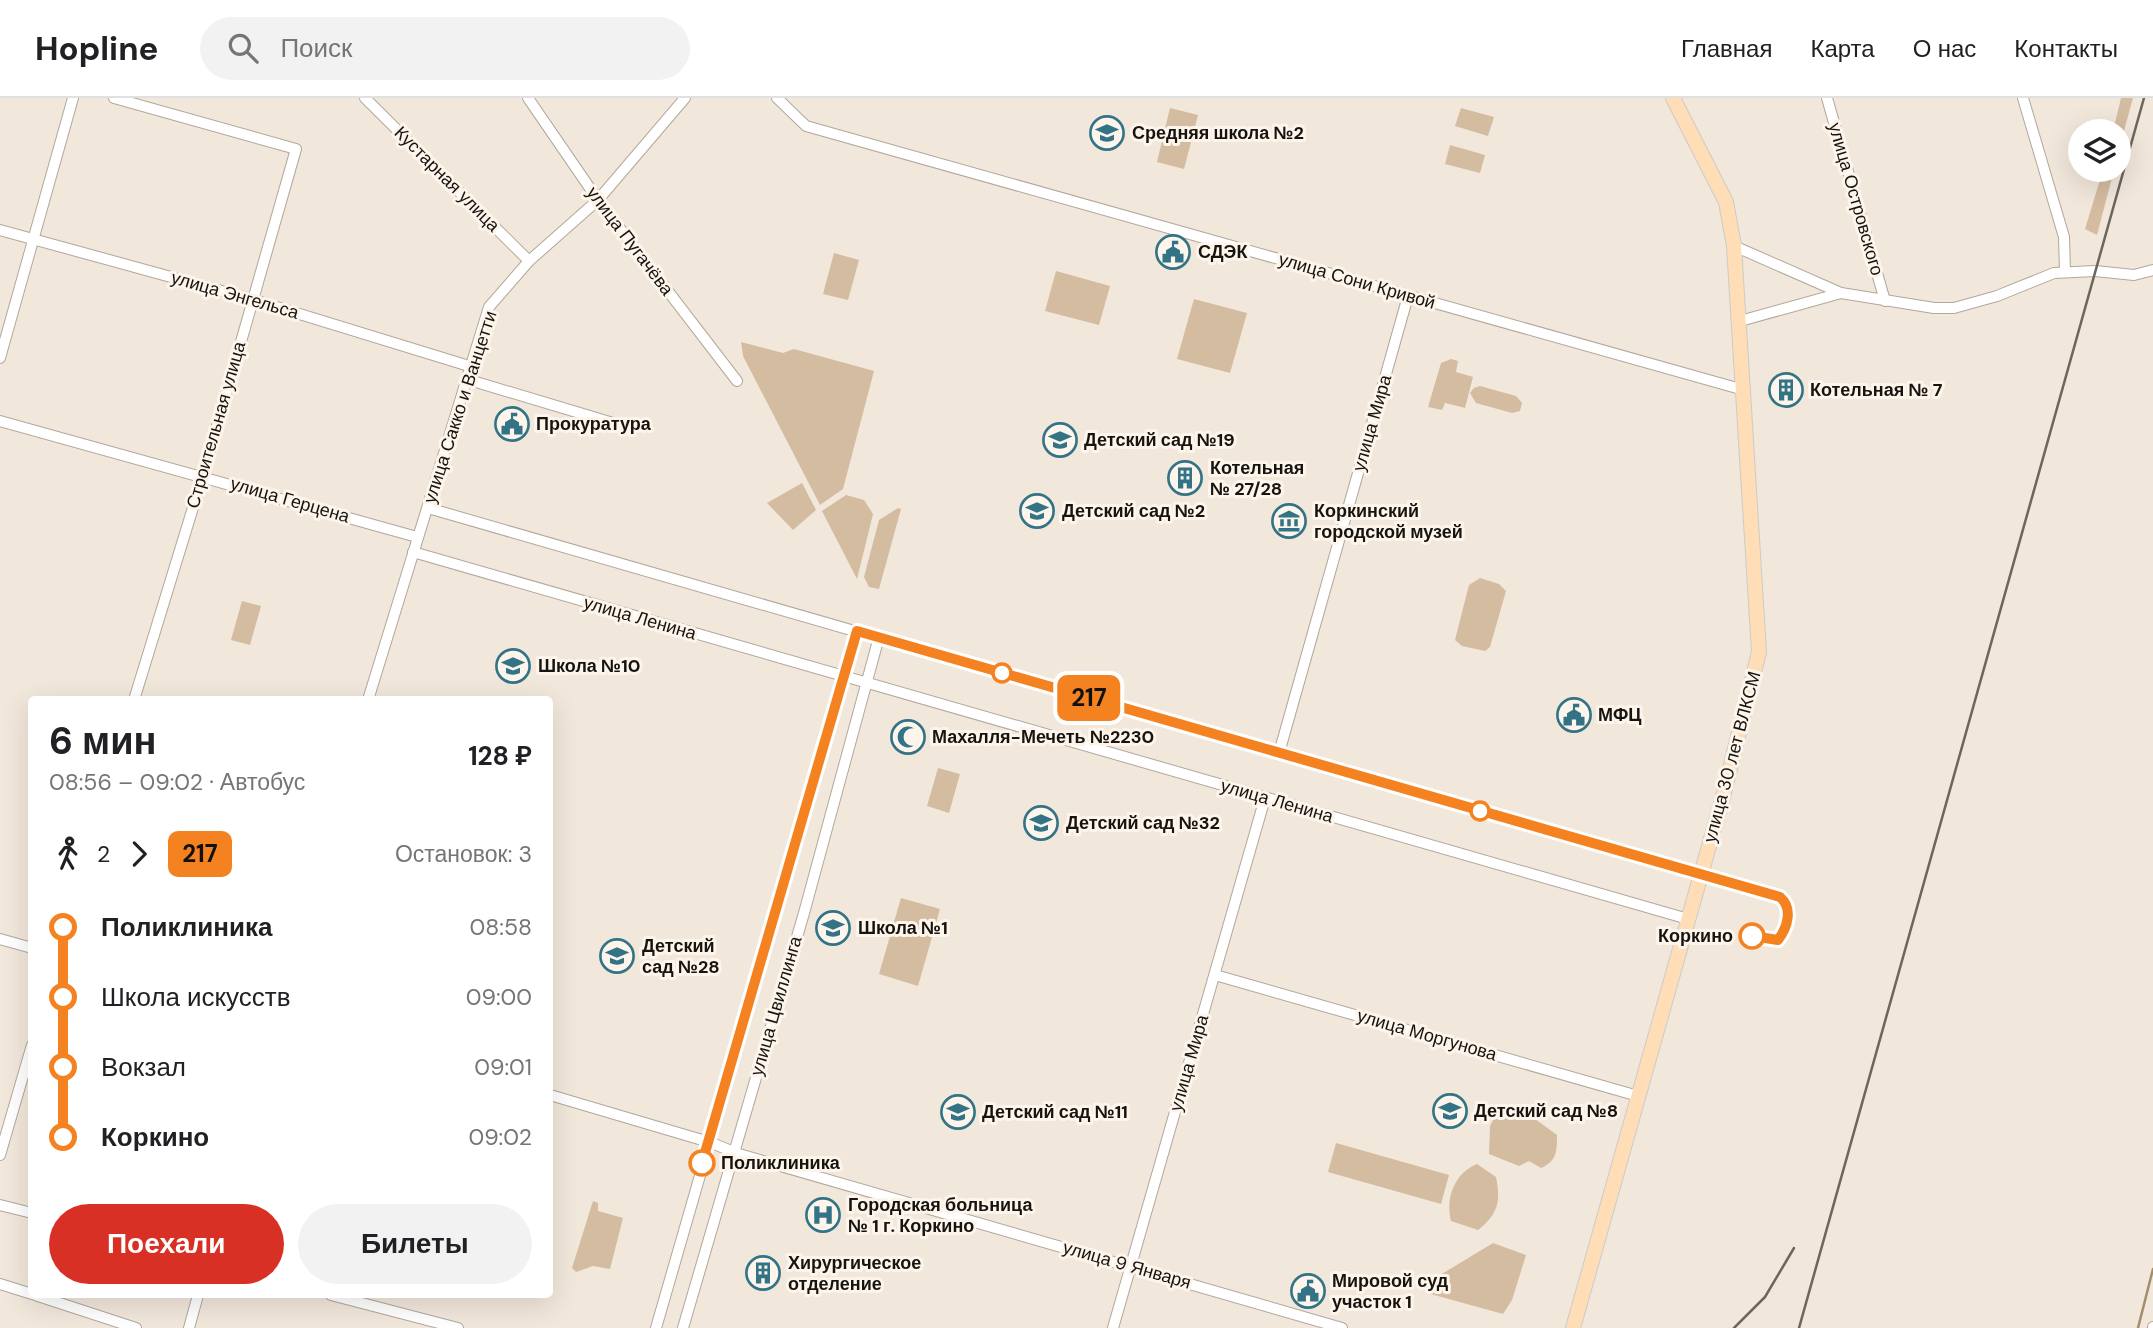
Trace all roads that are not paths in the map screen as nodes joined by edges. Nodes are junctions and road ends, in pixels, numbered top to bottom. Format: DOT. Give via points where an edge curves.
graph roads {
  1 [pos="73,98"];
  2 [pos="114,98"];
  3 [pos="365,98"];
  4 [pos="528,98"];
  5 [pos="685,98"];
  6 [pos="777,98"];
  7 [pos="1673,98"];
  8 [pos="1827,98"];
  9 [pos="2023,98"];
  10 [pos="130,100"];
  11 [pos="598,200"];
  12 [pos="0,230"];
  13 [pos="36,239"];
  14 [pos="1734,246"];
  15 [pos="529,261"];
  16 [pos="2065,272"];
  17 [pos="2150,273"];
  18 [pos="1841,293"];
  19 [pos="1408,296"];
  20 [pos="251,299"];
  21 [pos="1885,301"];
  22 [pos="1740,321"];
  23 [pos="0,358"];
  24 [pos="470,366"];
  25 [pos="466,379"];
  26 [pos="737,381"];
  27 [pos="1744,390"];
  28 [pos="0,421"];
  29 [pos="612,423"];
  30 [pos="203,475"];
  31 [pos="428,508"];
  32 [pos="417,537"];
  33 [pos="413,552"];
  34 [pos="857,631"];
  35 [pos="879,637"];
  36 [pos="845,677"];
  37 [pos="867,684"];
  38 [pos="135,696"];
  39 [pos="369,696"];
  40 [pos="1279,753"];
  41 [pos="1265,798"];
  42 [pos="1700,875"];
  43 [pos="1688,919"];
  44 [pos="0,939"];
  45 [pos="28,947"];
  46 [pos="1215,975"];
  47 [pos="28,1055"];
  48 [pos="553,1096"];
  49 [pos="1638,1096"];
  50 [pos="6,1113"];
  51 [pos="709,1142"];
  52 [pos="734,1153"];
  53 [pos="0,1155"];
  54 [pos="0,1205"];
  55 [pos="28,1212"];
  56 [pos="1131,1266"];
  57 [pos="0,1284"];
  58 [pos="28,1292"];
  59 [pos="45,1298"];
  60 [pos="197,1298"];
  61 [pos="341,1298"];
  62 [pos="432,1324"];
  63 [pos="136,1328"];
  64 [pos="189,1328"];
  65 [pos="458,1328"];
  66 [pos="656,1328"];
  67 [pos="683,1328"];
  68 [pos="1114,1328"];
  69 [pos="1339,1328"];
  70 [pos="1573,1328"];
  1 -- 13 [label="street"];
  2 -- 10 [label="street"];
  3 -- 15 [label="street, Кустарная улица"];
  4 -- 11 [label="street, улица Пугачёва"];
  5 -- 11 [label="street, улица Сакко и Ванцетти"];
  6 -- 19 [label="street, улица Сони Кривой" via="806,126"];
  7 -- 14 [label="main road, улица 30 лет ВЛКСМ" via="1722,191"];
  8 -- 21 [label="street, улица Островского"];
  9 -- 16 [label="street" via="2064,237"];
  10 -- 20 [label="street, Строительная улица" via="296,149"];
  11 -- 15 [label="street, улица Сакко и Ванцетти"];
  11 -- 26 [label="street, улица Пугачёва"];
  12 -- 13 [label="street, улица Энгельса"];
  13 -- 20 [label="street, улица Энгельса"];
  13 -- 23 [label="street"];
  14 -- 18 [label="street"];
  14 -- 22 [label="main road, улица 30 лет ВЛКСМ"];
  15 -- 24 [label="street, улица Сакко и Ванцетти" via="489,307"];
  16 -- 17 [label="street"];
  16 -- 21 [label="street" via="1954,307"];
  18 -- 21 [label="street"];
  18 -- 22 [label="street"];
  19 -- 27 [label="street, улица Сони Кривой"];
  19 -- 40 [label="street, улица Мира"];
  20 -- 24 [label="street, улица Энгельса"];
  20 -- 30 [label="street, Строительная улица"];
  22 -- 27 [label="main road, улица 30 лет ВЛКСМ"];
  24 -- 25 [label="street, улица Сакко и Ванцетти"];
  25 -- 29 [label="street"];
  25 -- 31 [label="street, улица Сакко и Ванцетти"];
  27 -- 42 [label="main road, улица 30 лет ВЛКСМ" via="1759,652"];
  28 -- 30 [label="street, улица Герцена"];
  30 -- 32 [label="street, улица Герцена"];
  30 -- 38 [label="street, Строительная улица"];
  31 -- 32 [label="street, улица Сакко и Ванцетти"];
  31 -- 34 [label="street"];
  32 -- 33 [label="street, улица Сакко и Ванцетти"];
  33 -- 36 [label="street, улица Ленина"];
  33 -- 39 [label="street, улица Сакко и Ванцетти"];
  34 -- 35 [label="street"];
  34 -- 36 [label="street, улица Цвиллинга"];
  35 -- 37 [label="street"];
  35 -- 40 [label="street"];
  36 -- 37 [label="street, улица Ленина"];
  36 -- 51 [label="street, улица Цвиллинга"];
  37 -- 41 [label="street, улица Ленина"];
  37 -- 52 [label="street, улица Цвиллинга"];
  40 -- 42 [label="street"];
  41 -- 43 [label="street, улица Ленина"];
  41 -- 46 [label="street, улица Мира"];
  42 -- 43 [label="main road, улица 30 лет ВЛКСМ"];
  43 -- 49 [label="main road, улица 30 лет ВЛКСМ"];
  44 -- 45 [label="street"];
  46 -- 49 [label="street, улица Моргунова"];
  46 -- 56 [label="street, улица Мира"];
  47 -- 50 [label="street"];
  48 -- 51 [label="street, улица 9 Января"];
  49 -- 70 [label="main road, улица 30 лет ВЛКСМ"];
  50 -- 53 [label="street"];
  51 -- 52 [label="street, улица 9 Января"];
  51 -- 66 [label="street, улица Цвиллинга"];
  52 -- 56 [label="street, улица 9 Января"];
  52 -- 67 [label="street, улица Цвиллинга"];
  54 -- 55 [label="street"];
  56 -- 68 [label="street, улица Мира"];
  56 -- 69 [label="street, улица 9 Января"];
  57 -- 58 [label="street"];
  59 -- 63 [label="street"];
  60 -- 64 [label="street"];
  61 -- 62 [label="street"];
  62 -- 65 [label="street"];
}
